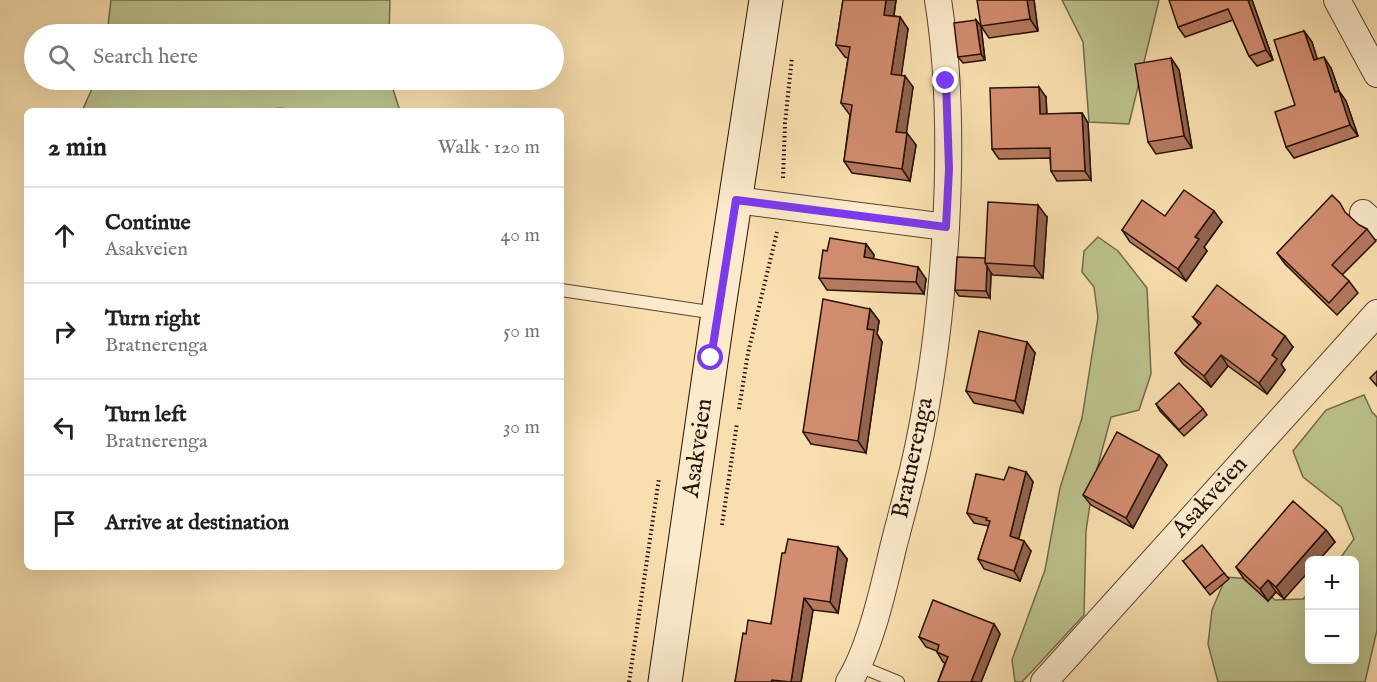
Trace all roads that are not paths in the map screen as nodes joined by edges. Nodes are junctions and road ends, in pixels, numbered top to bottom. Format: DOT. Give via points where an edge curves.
graph roads {
  1 [pos="766,0"];
  2 [pos="938,0"];
  3 [pos="1337,0"];
  4 [pos="1377,74"];
  5 [pos="736,200"];
  6 [pos="946,227"];
  7 [pos="564,290"];
  8 [pos="718,313"];
  9 [pos="1377,314"];
  10 [pos="854,674"];
  11 [pos="665,682"];
  12 [pos="898,682"];
  13 [pos="1044,682"];
  1 -- 5 [label="main road, Asakveien"];
  2 -- 6 [label="street, Bratnerenga" via="949,140"];
  3 -- 4 [label="street"];
  5 -- 6 [label="street"];
  5 -- 8 [label="main road, Asakveien"];
  6 -- 10 [label="street, Bratnerenga" via="941,306 920,439 886,577"];
  7 -- 8 [label="lane"];
  8 -- 11 [label="main road, Asakveien"];
  9 -- 13 [label="street, Asakveien" via="1185,538"];
  10 -- 12 [label="lane"];
}
